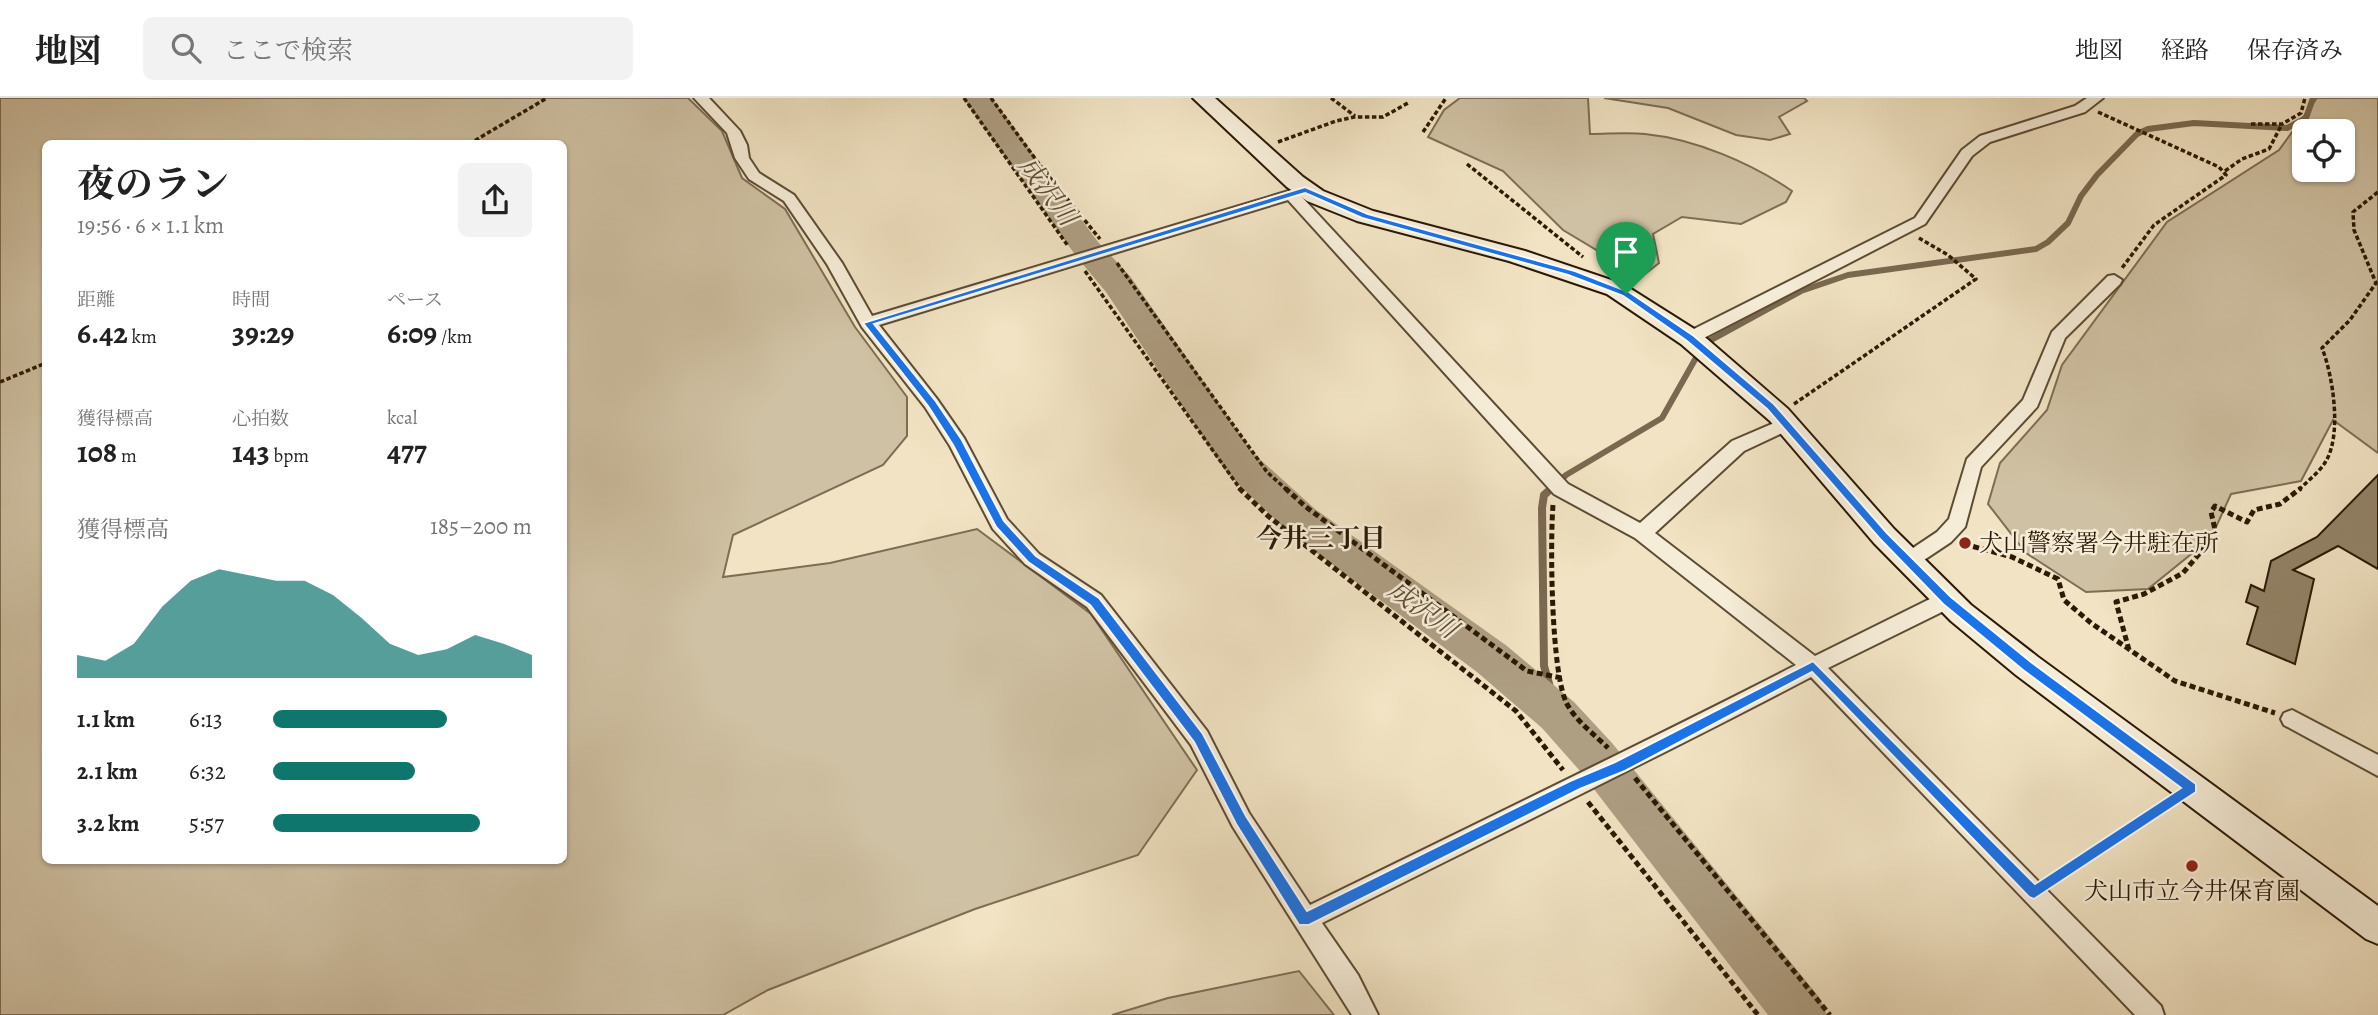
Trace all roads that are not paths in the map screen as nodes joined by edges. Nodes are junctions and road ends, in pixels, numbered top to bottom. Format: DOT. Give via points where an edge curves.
graph roads {
  1 [pos="701,98"];
  2 [pos="1203,98"];
  3 [pos="2090,102"];
  4 [pos="1298,192"];
  5 [pos="2114,280"];
  6 [pos="868,323"];
  7 [pos="1700,346"];
  8 [pos="1783,419"];
  9 [pos="1642,533"];
  10 [pos="1908,561"];
  11 [pos="1947,600"];
  12 [pos="1813,666"];
  13 [pos="2292,719"];
  14 [pos="2378,766"];
  15 [pos="1304,920"];
  16 [pos="2378,927"];
  17 [pos="1366,1015"];
  18 [pos="2152,1015"];
  1 -- 6 [label="street" via="733,131 754,176 789,198"];
  2 -- 4 [label="main road"];
  3 -- 7 [label="street" via="1978,144 1925,216"];
  4 -- 6 [label="street"];
  4 -- 7 [label="main road" via="1615,289"];
  4 -- 9 [label="street" via="1553,481"];
  5 -- 10 [label="street" via="2058,336 2031,403 1973,464 1958,522"];
  6 -- 15 [label="street" via="958,443 1000,524 1032,559 1094,601 1199,738 1241,820"];
  7 -- 8 [label="main road"];
  8 -- 9 [label="street" via="1738,446"];
  8 -- 10 [label="main road"];
  9 -- 12 [label="street"];
  10 -- 11 [label="main road"];
  11 -- 12 [label="street"];
  11 -- 16 [label="main road" via="2027,666"];
  12 -- 15 [label="street"];
  12 -- 18 [label="street"];
  13 -- 14 [label="street"];
  15 -- 17 [label="street"];
}
